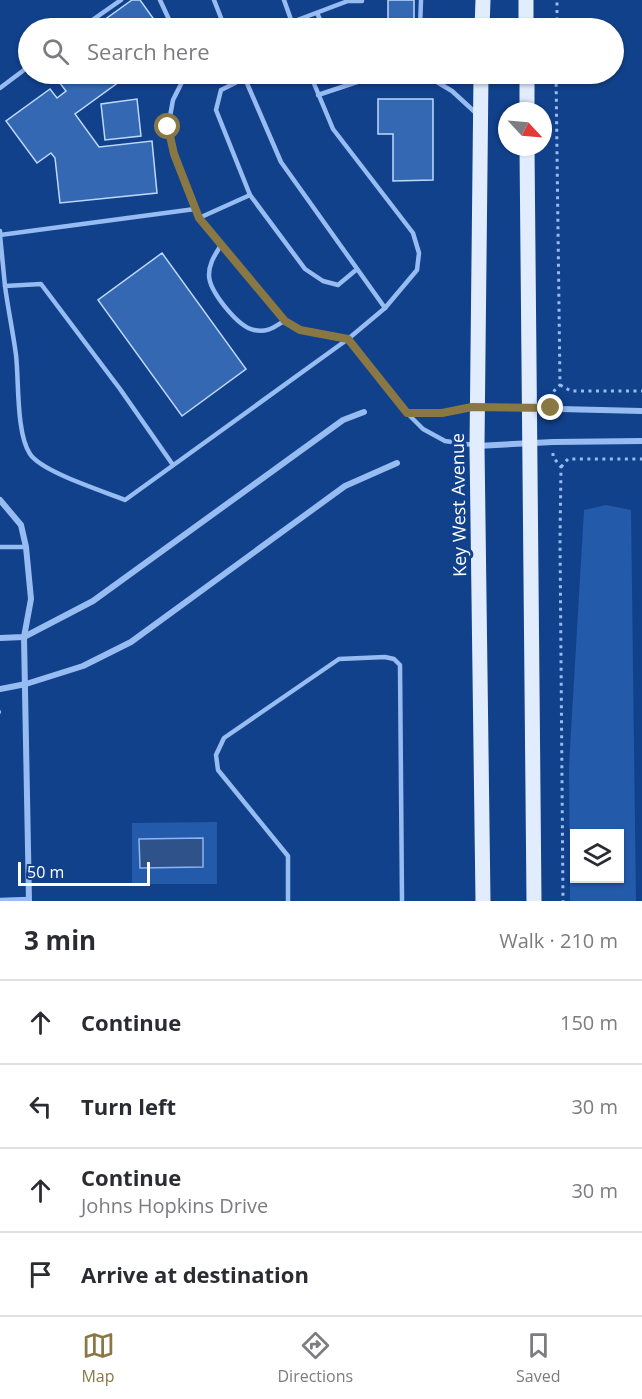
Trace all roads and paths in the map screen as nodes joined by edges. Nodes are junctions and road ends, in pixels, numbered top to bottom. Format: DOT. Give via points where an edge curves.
graph roads {
  1 [pos="121,0"];
  2 [pos="160,0"];
  3 [pos="214,0"];
  4 [pos="284,0"];
  5 [pos="421,0"];
  6 [pos="483,0"];
  7 [pos="526,0"];
  8 [pos="557,0"];
  9 [pos="362,1"];
  10 [pos="317,13"];
  11 [pos="95,18"];
  12 [pos="168,18"];
  13 [pos="221,18"];
  14 [pos="291,18"];
  15 [pos="303,18"];
  16 [pos="319,18"];
  17 [pos="420,18"];
  18 [pos="482,18"];
  19 [pos="526,18"];
  20 [pos="556,18"];
  21 [pos="18,74"];
  22 [pos="181,84"];
  23 [pos="231,84"];
  24 [pos="247,84"];
  25 [pos="314,84"];
  26 [pos="351,84"];
  27 [pos="440,84"];
  28 [pos="482,84"];
  29 [pos="527,84"];
  30 [pos="556,84"];
  31 [pos="0,88"];
  32 [pos="318,95"];
  33 [pos="527,102"];
  34 [pos="480,118"];
  35 [pos="527,156"];
  36 [pos="250,195"];
  37 [pos="195,208"];
  38 [pos="199,218"];
  39 [pos="0,231"];
  40 [pos="0,236"];
  41 [pos="221,245"];
  42 [pos="356,270"];
  43 [pos="5,286"];
  44 [pos="385,308"];
  45 [pos="285,321"];
  46 [pos="348,339"];
  47 [pos="560,385"];
  48 [pos="642,391"];
  49 [pos="477,407"];
  50 [pos="530,408"];
  51 [pos="551,408"];
  52 [pos="642,411"];
  53 [pos="364,412"];
  54 [pos="407,413"];
  55 [pos="642,441"];
  56 [pos="553,442"];
  57 [pos="530,444"];
  58 [pos="477,446"];
  59 [pos="642,459"];
  60 [pos="397,464"];
  61 [pos="172,465"];
  62 [pos="561,466"];
  63 [pos="0,500"];
  64 [pos="0,547"];
  65 [pos="26,547"];
  66 [pos="24,637"];
  67 [pos="0,638"];
  68 [pos="26,684"];
  69 [pos="0,689"];
  70 [pos="0,900"];
  71 [pos="29,900"];
  72 [pos="288,901"];
  73 [pos="402,901"];
  74 [pos="483,901"];
  75 [pos="534,901"];
  76 [pos="563,901"];
  1 -- 11 [label="lane"];
  2 -- 12 [label="lane"];
  3 -- 13 [label="lane"];
  4 -- 14 [label="lane"];
  5 -- 17 [label="lane"];
  6 -- 18 [label="main road"];
  7 -- 19 [label="main road"];
  8 -- 20 [label="path"];
  9 -- 10 [label="lane" via="348,1"];
  10 -- 15 [label="lane"];
  10 -- 16 [label="lane"];
  21 -- 31 [label="lane"];
  22 -- 37 [label="lane" via="173,100 168,127"];
  23 -- 36 [label="lane" via="221,90 216,110"];
  24 -- 42 [label="lane" via="281,162"];
  25 -- 32 [label="lane"];
  26 -- 32 [label="lane"];
  27 -- 34 [label="lane"];
  28 -- 34 [label="main road, Key West Avenue"];
  29 -- 33 [label="main road"];
  30 -- 47 [label="path"];
  32 -- 44 [label="lane" via="333,129 413,233 419,253 417,270"];
  34 -- 49 [label="main road, Key West Avenue"];
  35 -- 50 [label="main road"];
  36 -- 38 [label="lane"];
  36 -- 42 [label="lane" via="305,269 338,285"];
  37 -- 38 [label="lane"];
  37 -- 40 [label="lane"];
  38 -- 41 [label="lane"];
  39 -- 40 [label="lane"];
  40 -- 43 [label="lane"];
  41 -- 45 [label="lane"];
  41 -- 45 [label="lane" via="211,262 209,277 215,294 237,320 252,330 269,330"];
  42 -- 44 [label="lane"];
  43 -- 61 [label="lane" via="41,284"];
  43 -- 61 [label="lane" via="21,420 30,455 47,468 124,500"];
  44 -- 46 [label="lane"];
  45 -- 46 [label="lane" via="300,330"];
  46 -- 54 [label="lane"];
  46 -- 61 [label="lane"];
  47 -- 48 [label="path" via="571,391"];
  47 -- 51 [label="path" via="551,394"];
  49 -- 50 [label="street"];
  49 -- 54 [label="lane"];
  49 -- 58 [label="main road, Key West Avenue"];
  50 -- 51 [label="street"];
  50 -- 57 [label="main road"];
  51 -- 52 [label="street"];
  53 -- 66 [label="street" via="343,420 93,601"];
  54 -- 58 [label="lane" via="423,429 445,441"];
  55 -- 56 [label="street"];
  56 -- 57 [label="street"];
  56 -- 62 [label="path" via="554,457"];
  57 -- 58 [label="street"];
  57 -- 75 [label="main road"];
  58 -- 74 [label="main road, Key West Avenue"];
  59 -- 62 [label="path" via="568,459"];
  60 -- 68 [label="street" via="345,486 131,642 83,666"];
  62 -- 76 [label="path"];
  63 -- 65 [label="street" via="21,525"];
  64 -- 65 [label="lane"];
  65 -- 66 [label="street" via="31,599"];
  66 -- 67 [label="street"];
  66 -- 68 [label="street"];
  68 -- 69 [label="street"];
  68 -- 71 [label="street"];
  70 -- 71 [label="lane"];
  72 -- 73 [label="lane" via="288,856 218,770 216,755 224,738 339,659 385,657 400,665"];
}
